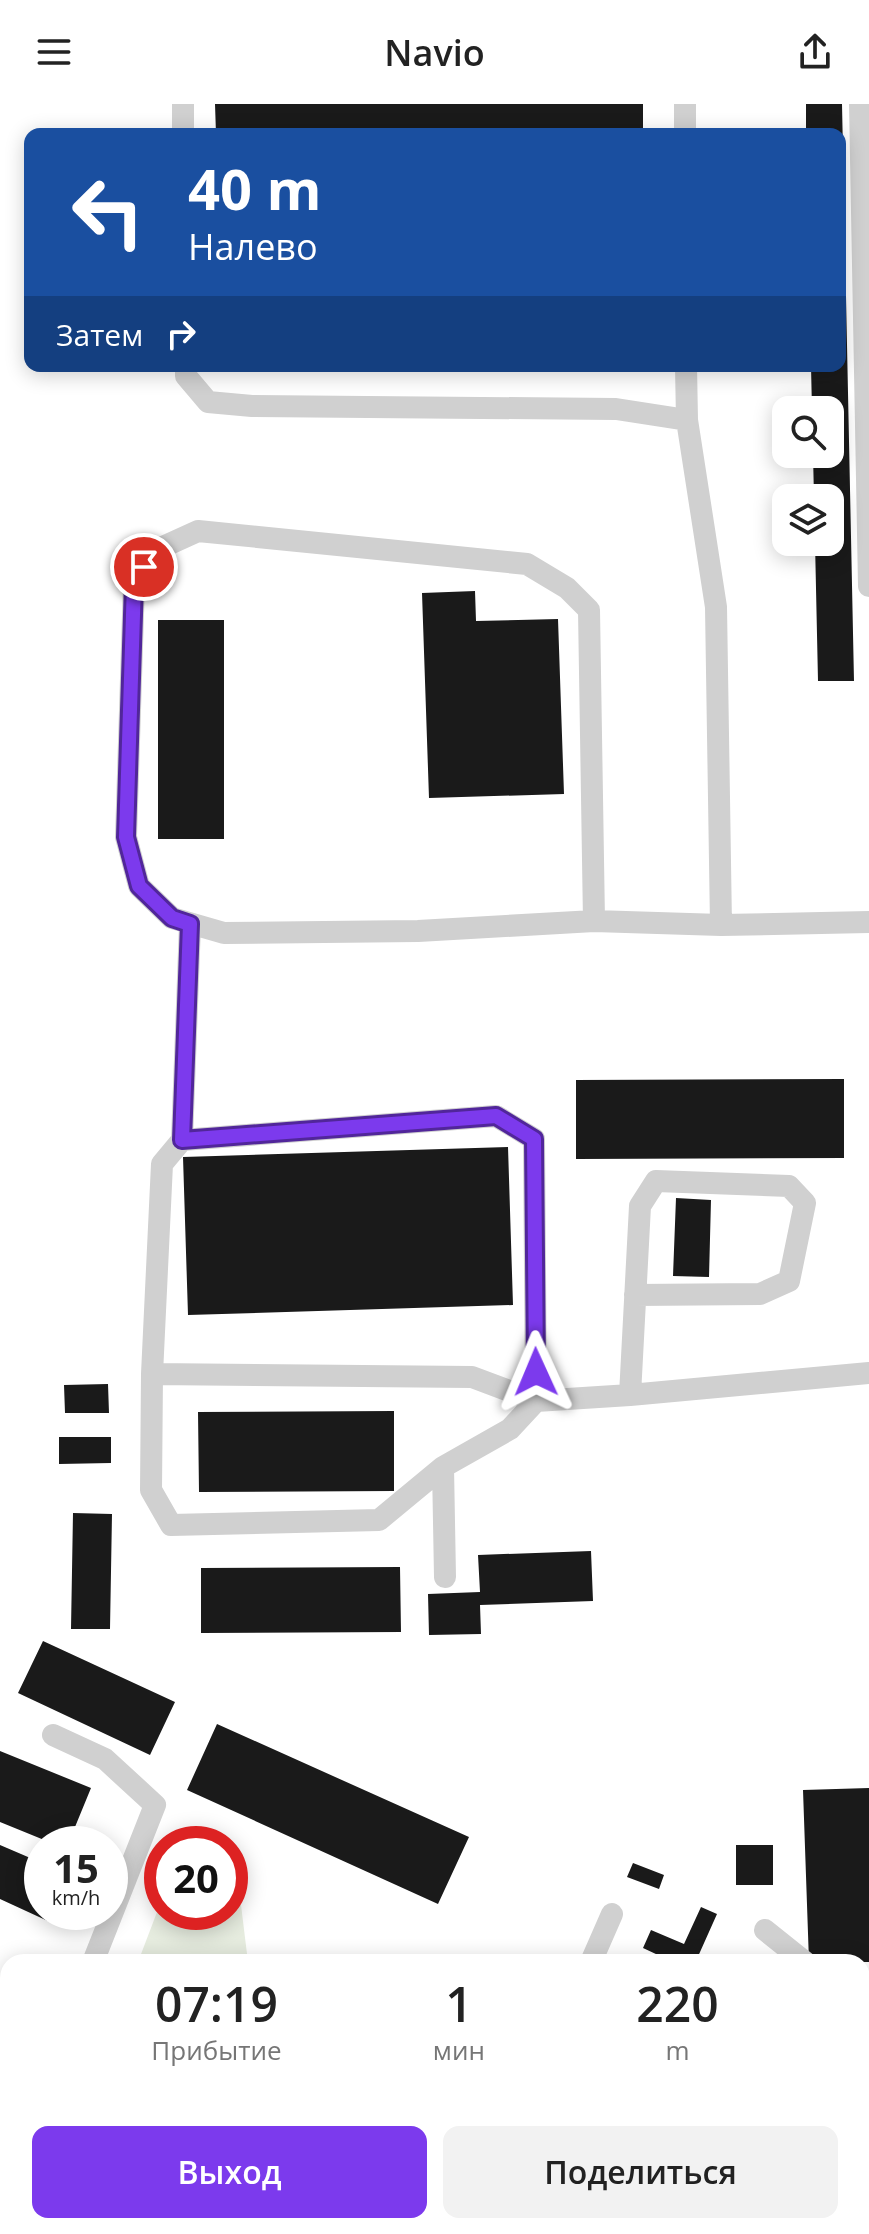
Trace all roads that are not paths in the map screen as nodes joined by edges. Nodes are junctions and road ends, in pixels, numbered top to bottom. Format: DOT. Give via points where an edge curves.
graph roads {
  1 [pos="183,104"];
  2 [pos="685,104"];
  3 [pos="860,104"];
  4 [pos="183,128"];
  5 [pos="685,128"];
  6 [pos="186,372"];
  7 [pos="686,372"];
  8 [pos="687,420"];
  9 [pos="869,586"];
  10 [pos="594,921"];
  11 [pos="869,922"];
  12 [pos="190,924"];
  13 [pos="721,925"];
  14 [pos="182,1140"];
  15 [pos="635,1295"];
  16 [pos="869,1373"];
  17 [pos="152,1374"];
  18 [pos="630,1395"];
  19 [pos="536,1401"];
  20 [pos="443,1467"];
  21 [pos="445,1577"];
  22 [pos="53,1735"];
  23 [pos="612,1914"];
  24 [pos="765,1930"];
  25 [pos="96,1954"];
  26 [pos="594,1954"];
  27 [pos="795,1954"];
  1 -- 4 [label="lane"];
  2 -- 5 [label="lane"];
  3 -- 9 [label="lane"];
  6 -- 8 [label="lane" via="208,402 616,409"];
  7 -- 8 [label="lane"];
  8 -- 13 [label="lane" via="716,607"];
  10 -- 12 [label="lane" via="418,931 224,933"];
  10 -- 12 [label="lane" via="589,610 567,588 527,564 198,531 154,551 134,583 126,837 139,886 172,918"];
  10 -- 13 [label="lane"];
  11 -- 13 [label="lane"];
  12 -- 14 [label="lane"];
  14 -- 17 [label="lane" via="162,1164"];
  14 -- 19 [label="lane" via="496,1116 534,1139"];
  15 -- 15 [label="lane" via="640,1206 656,1181 789,1186 805,1203 789,1281 760,1294"];
  15 -- 18 [label="lane"];
  16 -- 18 [label="lane"];
  17 -- 19 [label="lane" via="472,1377"];
  17 -- 20 [label="lane" via="151,1490 171,1525 379,1520"];
  18 -- 19 [label="lane"];
  19 -- 20 [label="lane" via="510,1429"];
  20 -- 21 [label="lane"];
  22 -- 25 [label="lane" via="105,1759 155,1805"];
  23 -- 26 [label="lane"];
  24 -- 27 [label="lane"];
}
